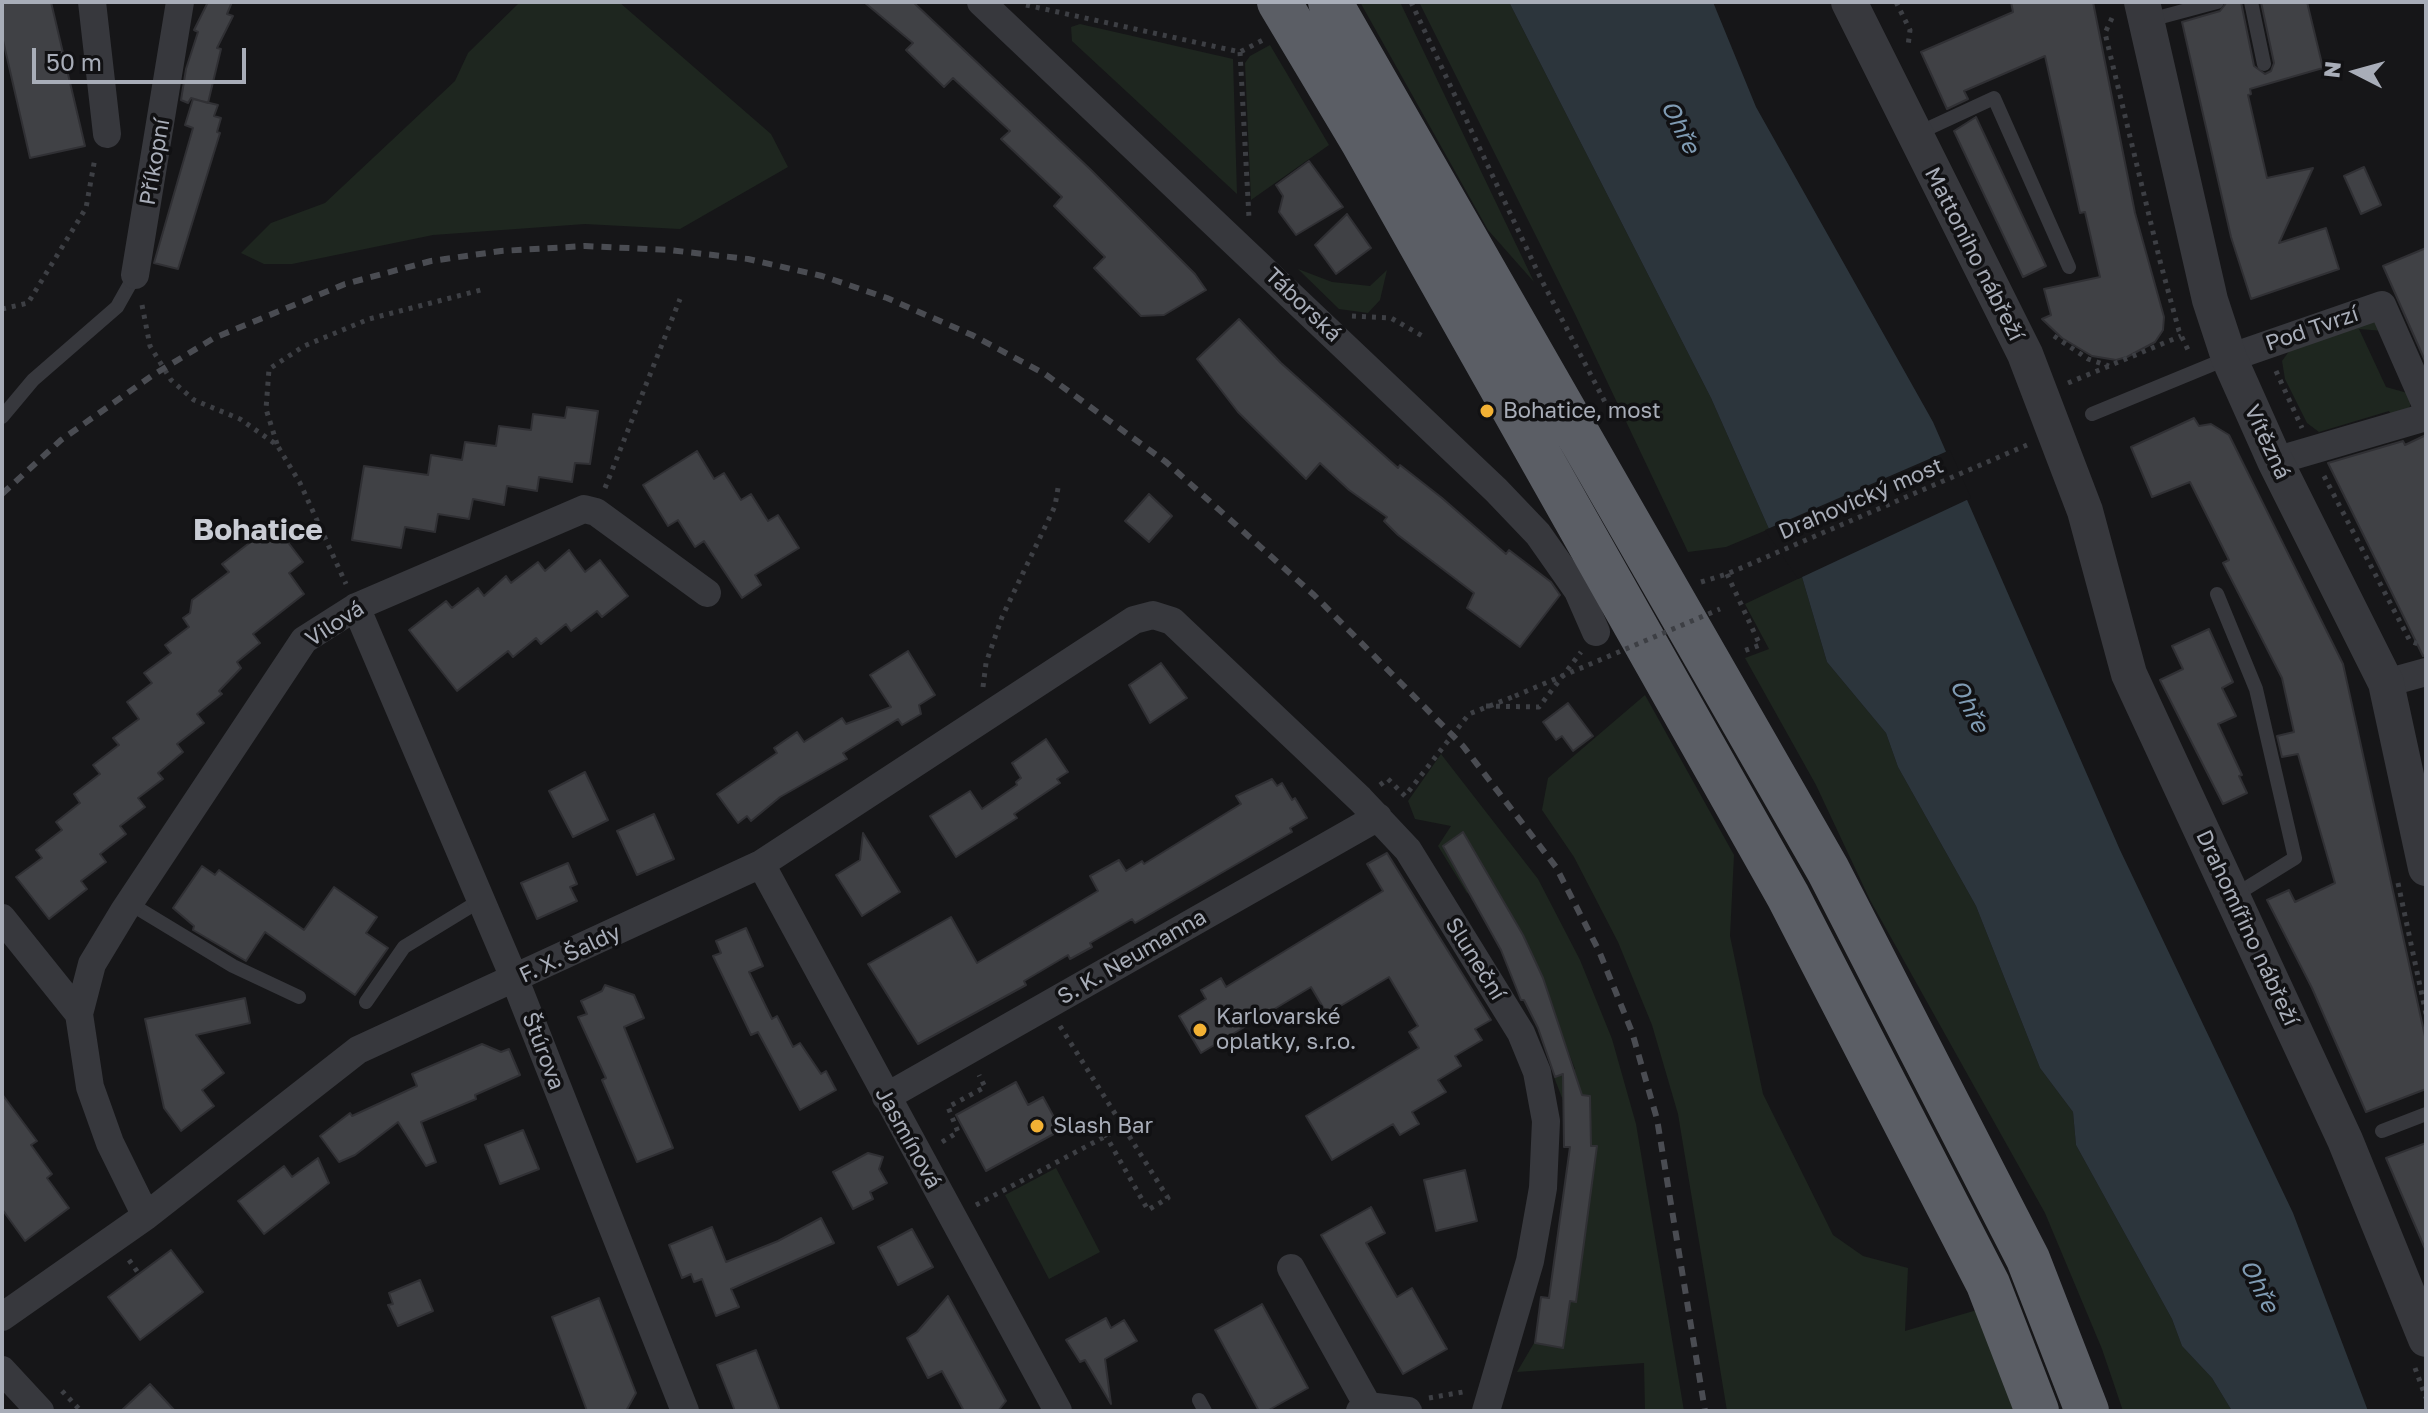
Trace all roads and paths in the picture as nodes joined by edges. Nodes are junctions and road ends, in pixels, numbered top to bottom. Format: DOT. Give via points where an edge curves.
graph roads {
  1 [pos="92,2"];
  2 [pos="180,2"];
  3 [pos="981,2"];
  4 [pos="1330,2"];
  5 [pos="1849,2"];
  6 [pos="2217,2"];
  7 [pos="2251,2"];
  8 [pos="1026,5"];
  9 [pos="2134,12"];
  10 [pos="1272,21"];
  11 [pos="1240,52"];
  12 [pos="2264,64"];
  13 [pos="1914,135"];
  14 [pos="102,143"];
  15 [pos="1251,223"];
  16 [pos="2069,267"];
  17 [pos="135,275"];
  18 [pos="481,290"];
  19 [pos="680,299"];
  20 [pos="2,309"];
  21 [pos="1344,313"];
  22 [pos="2181,336"];
  23 [pos="1426,338"];
  24 [pos="2264,345"];
  25 [pos="2213,364"];
  26 [pos="2067,383"];
  27 [pos="2426,405"];
  28 [pos="2092,414"];
  29 [pos="2,417"];
  30 [pos="2426,417"];
  31 [pos="277,445"];
  32 [pos="2312,450"];
  33 [pos="2008,453"];
  34 [pos="2275,461"];
  35 [pos="1058,488"];
  36 [pos="2085,511"];
  37 [pos="596,512"];
  38 [pos="1727,574"];
  39 [pos="1696,584"];
  40 [pos="707,593"];
  41 [pos="2217,594"];
  42 [pos="356,607"];
  43 [pos="1153,615"];
  44 [pos="1724,620"];
  45 [pos="1596,632"];
  46 [pos="1734,642"];
  47 [pos="2426,645"];
  48 [pos="2426,672"];
  49 [pos="2386,683"];
  50 [pos="1481,706"];
  51 [pos="988,716"];
  52 [pos="1369,808"];
  53 [pos="761,864"];
  54 [pos="2426,868"];
  55 [pos="2232,897"];
  56 [pos="481,900"];
  57 [pos="129,903"];
  58 [pos="2,918"];
  59 [pos="515,980"];
  60 [pos="299,997"];
  61 [pos="366,1002"];
  62 [pos="79,1014"];
  63 [pos="1058,1022"];
  64 [pos="976,1068"];
  65 [pos="886,1097"];
  66 [pos="2426,1114"];
  67 [pos="1123,1127"];
  68 [pos="2382,1131"];
  69 [pos="1106,1136"];
  70 [pos="934,1147"];
  71 [pos="969,1209"];
  72 [pos="146,1216"];
  73 [pos="1291,1268"];
  74 [pos="2,1317"];
  75 [pos="2426,1339"];
  76 [pos="2,1370"];
  77 [pos="1466,1391"];
  78 [pos="1414,1404"];
  79 [pos="1364,1408"];
  80 [pos="40,1411"];
  81 [pos="685,1411"];
  82 [pos="1058,1411"];
  83 [pos="1486,1411"];
  84 [pos="2037,1411"];
  85 [pos="2087,1411"];
  1 -- 14 [label="street"];
  2 -- 17 [label="street, Příkopní"];
  3 -- 45 [label="street, Táborská" via="1496,490 1538,534 1578,591"];
  4 -- 85 [label="highway" via="1828,870 2028,1259"];
  5 -- 13 [label="street, Mattoniho nábřeží"];
  6 -- 9 [label="lane"];
  7 -- 12 [label="lane"];
  8 -- 11 [label="path"];
  9 -- 22 [label="path" via="2105,33"];
  9 -- 25 [label="street, Vítězná" via="2207,287"];
  10 -- 11 [label="path"];
  10 -- 84 [label="highway" via="1370,155 1788,896 1988,1284"];
  11 -- 15 [label="path"];
  13 -- 16 [label="lane" via="1994,98"];
  13 -- 36 [label="street, Mattoniho nábřeží" via="2025,354"];
  14 -- 20 [label="path" via="86,208 28,303"];
  17 -- 29 [label="lane" via="117,307 33,380"];
  17 -- 31 [label="path" via="150,346 171,380 194,400 240,419"];
  18 -- 31 [label="path" via="369,319 304,346 269,369 266,409"];
  19 -- 37 [label="path"];
  21 -- 23 [label="path" via="1391,318"];
  22 -- 25 [label="path"];
  22 -- 26 [label="path"];
  24 -- 25 [label="street, Pod Tvrzí"];
  24 -- 27 [label="street, Pod Tvrzí" via="2382,305"];
  24 -- 32 [label="path"];
  25 -- 28 [label="lane"];
  25 -- 34 [label="street, Vítězná"];
  30 -- 32 [label="street"];
  31 -- 42 [label="path" via="300,483"];
  32 -- 34 [label="street"];
  32 -- 47 [label="path" via="2410,641"];
  33 -- 38 [label="path, Drahovický most"];
  34 -- 49 [label="street, Vítězná"];
  35 -- 51 [label="path" via="1055,506 986,663"];
  36 -- 55 [label="street, Drahomířino nábřeží" via="2129,674"];
  37 -- 40 [label="street"];
  37 -- 42 [label="street, Vilová" via="569,513"];
  38 -- 39 [label="path, Drahovický most"];
  38 -- 46 [label="path" via="1760,645 1739,653"];
  41 -- 55 [label="lane" via="2256,689 2295,858"];
  42 -- 56 [label="street, Štúrova"];
  42 -- 57 [label="street, Vilová" via="304,640"];
  43 -- 51 [label="street, F. X. Šaldy" via="1134,620"];
  43 -- 52 [label="street, Sluneční" via="1172,621"];
  44 -- 50 [label="path, bridge" via="1720,609"];
  45 -- 50 [label="path" via="1539,707"];
  48 -- 49 [label="street"];
  49 -- 54 [label="street, Vítězná"];
  50 -- 52 [label="path" via="1437,751 1405,796 1388,779"];
  51 -- 53 [label="street, F. X. Šaldy"];
  52 -- 65 [label="street, S. K. Neumanna"];
  52 -- 83 [label="street, Sluneční" via="1408,850 1521,1033 1543,1096 1546,1154 1533,1249"];
  53 -- 59 [label="street, F. X. Šaldy"];
  53 -- 65 [label="street, Jasmínová"];
  55 -- 75 [label="street, Drahomířino nábřeží" via="2345,1140"];
  56 -- 59 [label="street, Štúrova"];
  56 -- 61 [label="lane" via="404,947"];
  57 -- 60 [label="lane" via="233,966"];
  57 -- 62 [label="street, Vilová" via="92,964"];
  58 -- 62 [label="street"];
  59 -- 72 [label="street, F. X. Šaldy" via="358,1050"];
  59 -- 81 [label="street, Štúrova"];
  62 -- 72 [label="street, Vilová" via="90,1087"];
  63 -- 67 [label="path"];
  64 -- 70 [label="path" via="985,1087 948,1107 958,1132"];
  65 -- 82 [label="street, Jasmínová"];
  66 -- 68 [label="lane"];
  67 -- 69 [label="path"];
  67 -- 69 [label="path" via="1168,1198 1148,1210"];
  69 -- 71 [label="path"];
  72 -- 74 [label="street, F. X. Šaldy"];
  73 -- 79 [label="street"];
  76 -- 80 [label="street"];
  77 -- 78 [label="path"];
  78 -- 79 [label="street"];
}
